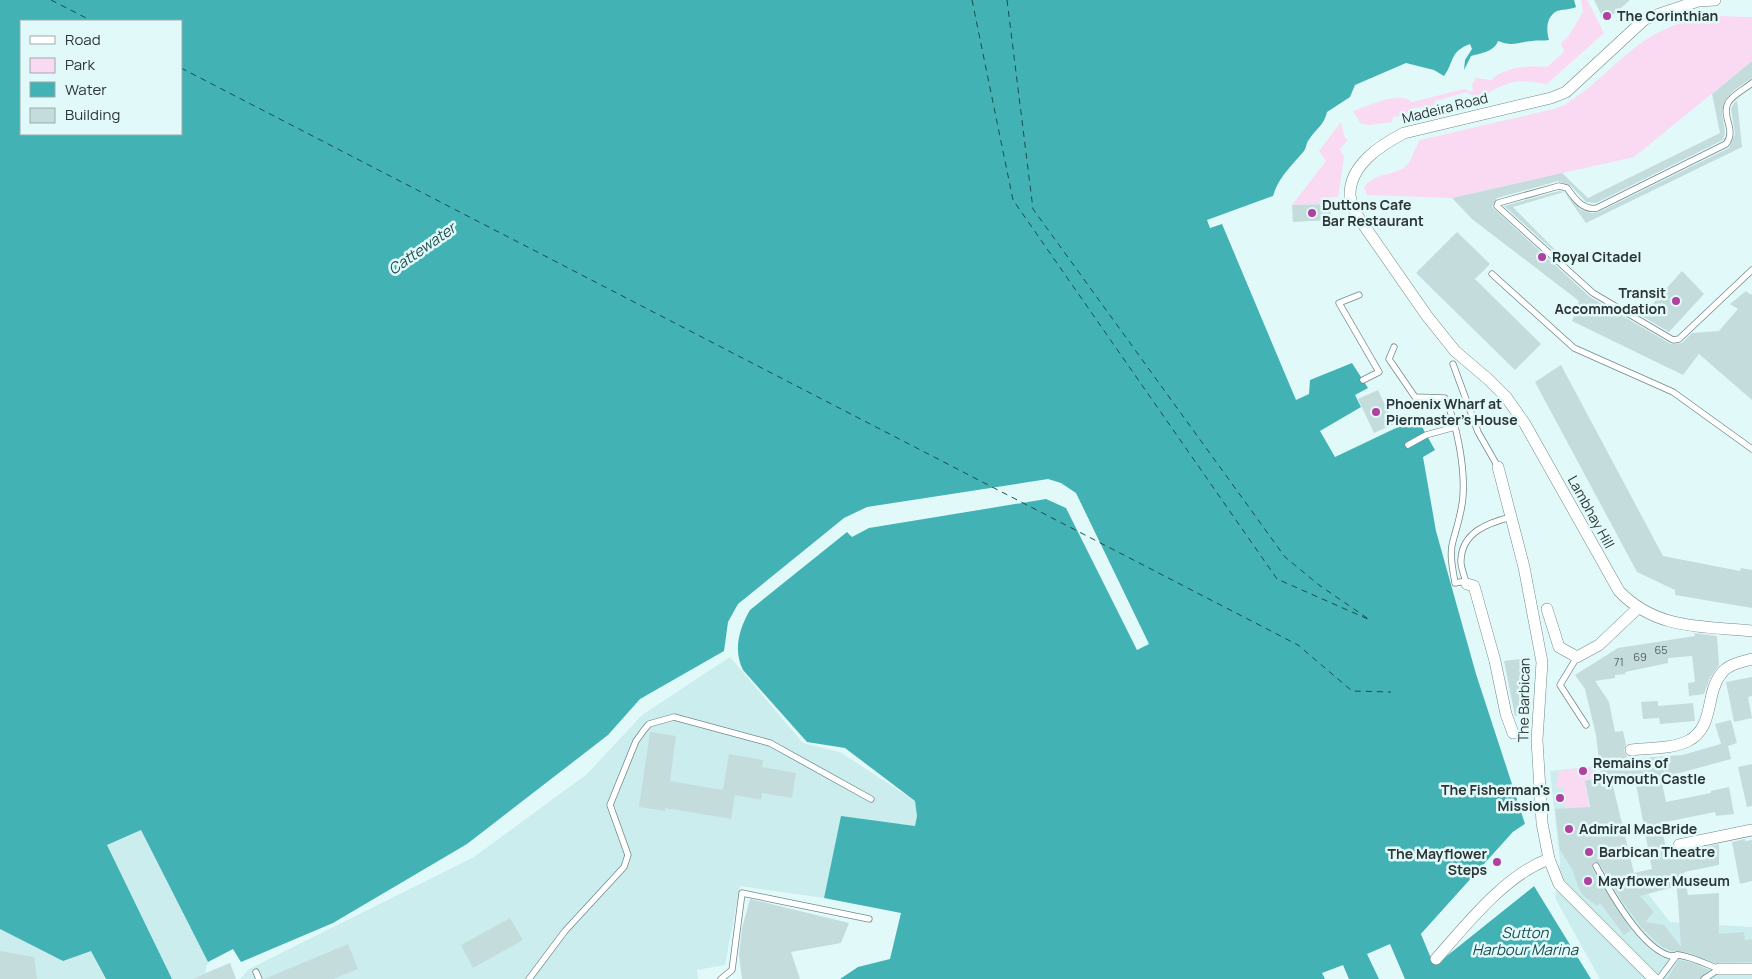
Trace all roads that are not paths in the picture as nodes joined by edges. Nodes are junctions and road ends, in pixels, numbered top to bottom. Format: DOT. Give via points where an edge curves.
graph roads {
  1 [pos="1715,0"];
  2 [pos="1752,83"];
  3 [pos="1752,270"];
  4 [pos="1492,274"];
  5 [pos="1360,294"];
  6 [pos="1394,347"];
  7 [pos="1453,364"];
  8 [pos="1363,380"];
  9 [pos="1525,424"];
  10 [pos="1455,427"];
  11 [pos="1408,445"];
  12 [pos="1752,449"];
  13 [pos="1498,467"];
  14 [pos="1511,517"];
  15 [pos="1466,583"];
  16 [pos="1547,608"];
  17 [pos="1638,608"];
  18 [pos="1752,631"];
  19 [pos="1577,657"];
  20 [pos="1752,660"];
  21 [pos="1586,725"];
  22 [pos="1514,733"];
  23 [pos="1631,750"];
  24 [pos="871,799"];
  25 [pos="1752,830"];
  26 [pos="1679,845"];
  27 [pos="1549,859"];
  28 [pos="1596,866"];
  29 [pos="869,919"];
  30 [pos="1677,955"];
  31 [pos="1436,959"];
  32 [pos="1719,969"];
  33 [pos="1752,969"];
  34 [pos="256,972"];
  35 [pos="260,979"];
  36 [pos="529,979"];
  37 [pos="721,979"];
  38 [pos="1654,979"];
  39 [pos="1659,979"];
  40 [pos="1704,979"];
  1 -- 9 [label="street, Madeira Road" via="1698,1 1645,19 1566,92 1404,133 1383,144 1359,169 1353,181 1350,196 1356,214 1427,316 1456,351 1506,397"];
  2 -- 3 [label="lane" via="1728,103 1726,111 1731,133 1726,144 1597,208 1581,204 1567,188 1559,186 1498,203 1497,206 1593,294 1673,340 1679,339"];
  4 -- 12 [label="lane" via="1574,348 1673,392"];
  5 -- 8 [label="lane" via="1339,303 1379,372"];
  6 -- 10 [label="lane" via="1389,359 1402,380 1415,397 1445,398"];
  7 -- 13 [label="lane, The Barbican" via="1478,432"];
  9 -- 17 [label="street, Lambhay Hill" via="1619,592"];
  10 -- 11 [label="lane" via="1426,435"];
  10 -- 15 [label="lane" via="1460,443 1463,495 1459,524 1452,542 1452,564 1455,583"];
  13 -- 14 [label="street, The Barbican"];
  14 -- 15 [label="lane" via="1480,528 1467,539 1461,560"];
  14 -- 27 [label="street, The Barbican" via="1542,662 1538,740 1542,823"];
  15 -- 22 [label="street" via="1474,586 1506,714"];
  16 -- 19 [label="street" via="1559,647"];
  17 -- 18 [label="street, Lambhay Hill" via="1671,623"];
  17 -- 19 [label="street" via="1598,645"];
  19 -- 21 [label="lane" via="1560,685"];
  20 -- 23 [label="street" via="1731,666 1721,673 1708,717 1694,737 1675,745"];
  24 -- 36 [label="lane" via="770,743 674,717 649,724 636,741 610,805 628,855 624,867 565,931"];
  25 -- 26 [label="street"];
  27 -- 31 [label="street" via="1533,865 1480,908"];
  27 -- 38 [label="street, The Barbican" via="1559,884"];
  28 -- 30 [label="lane" via="1619,907 1639,932 1660,950 1671,956"];
  29 -- 37 [label="lane" via="742,893 732,970"];
  30 -- 32 [label="lane"];
  30 -- 39 [label="lane"];
  32 -- 33 [label="street"];
  32 -- 40 [label="lane"];
  34 -- 35 [label="lane"];
}
